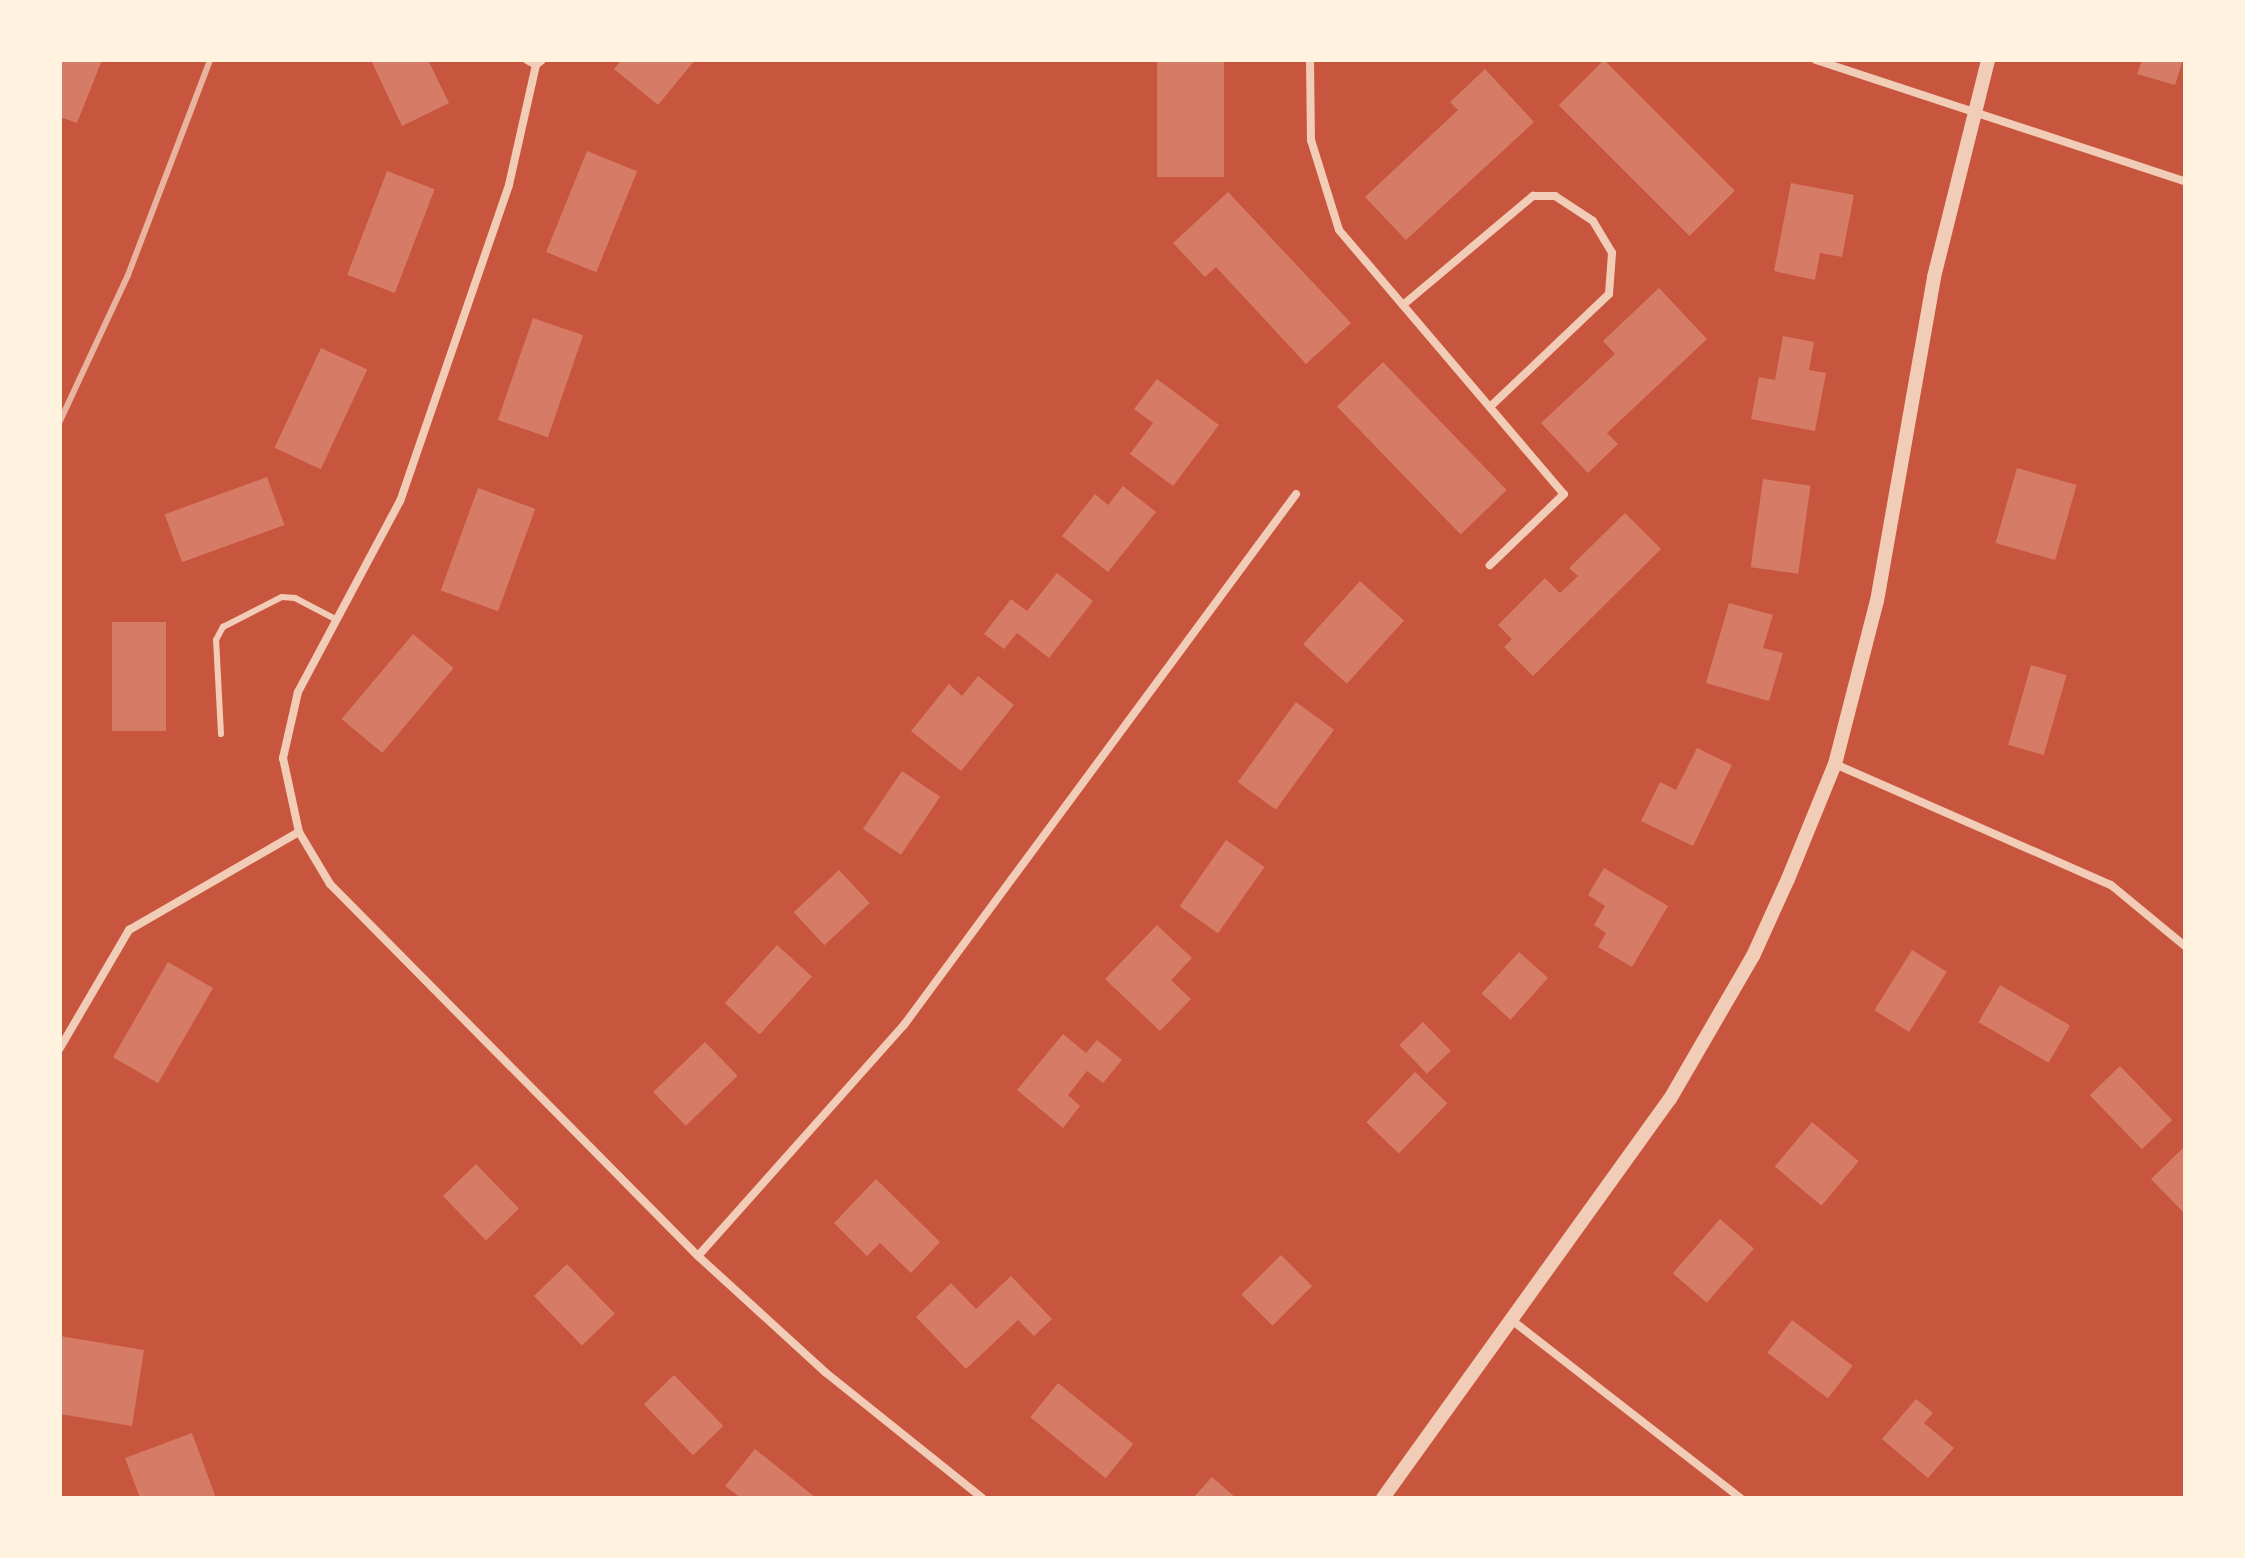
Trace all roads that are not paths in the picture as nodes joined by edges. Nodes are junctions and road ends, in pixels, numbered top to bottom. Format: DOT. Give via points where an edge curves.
graph roads {
  1 [pos="527,60"];
  2 [pos="1310,60"];
  3 [pos="1816,60"];
  4 [pos="1988,60"];
  5 [pos="539,63"];
  6 [pos="1974,112"];
  7 [pos="2185,181"];
  8 [pos="1403,305"];
  9 [pos="1490,407"];
  10 [pos="1296,494"];
  11 [pos="1490,565"];
  12 [pos="337,620"];
  13 [pos="221,734"];
  14 [pos="1835,764"];
  15 [pos="299,832"];
  16 [pos="2185,946"];
  17 [pos="60,1048"];
  18 [pos="698,1256"];
  19 [pos="1513,1321"];
  20 [pos="982,1498"];
  21 [pos="1383,1498"];
  22 [pos="1740,1498"];
  1 -- 5 [label="street"];
  2 -- 8 [label="street" via="1311,140 1339,230"];
  3 -- 6 [label="street"];
  4 -- 6 [label="street"];
  5 -- 12 [label="street" via="509,185 400,501"];
  6 -- 7 [label="street"];
  6 -- 14 [label="street" via="1934,277 1877,601"];
  8 -- 9 [label="street"];
  8 -- 9 [label="street" via="1533,196 1555,196 1593,221 1612,253 1609,294"];
  9 -- 11 [label="street" via="1564,494"];
  10 -- 18 [label="street" via="904,1025"];
  12 -- 13 [label="lane" via="295,598 282,597 223,627 216,640"];
  12 -- 15 [label="street" via="298,692 289,723 283,758 286,792"];
  14 -- 16 [label="street" via="2111,885"];
  14 -- 19 [label="street" via="1753,956 1678,1086"];
  15 -- 17 [label="street" via="129,930"];
  15 -- 18 [label="street" via="330,884"];
  18 -- 20 [label="street" via="825,1372"];
  19 -- 21 [label="street"];
  19 -- 22 [label="street"];
}
